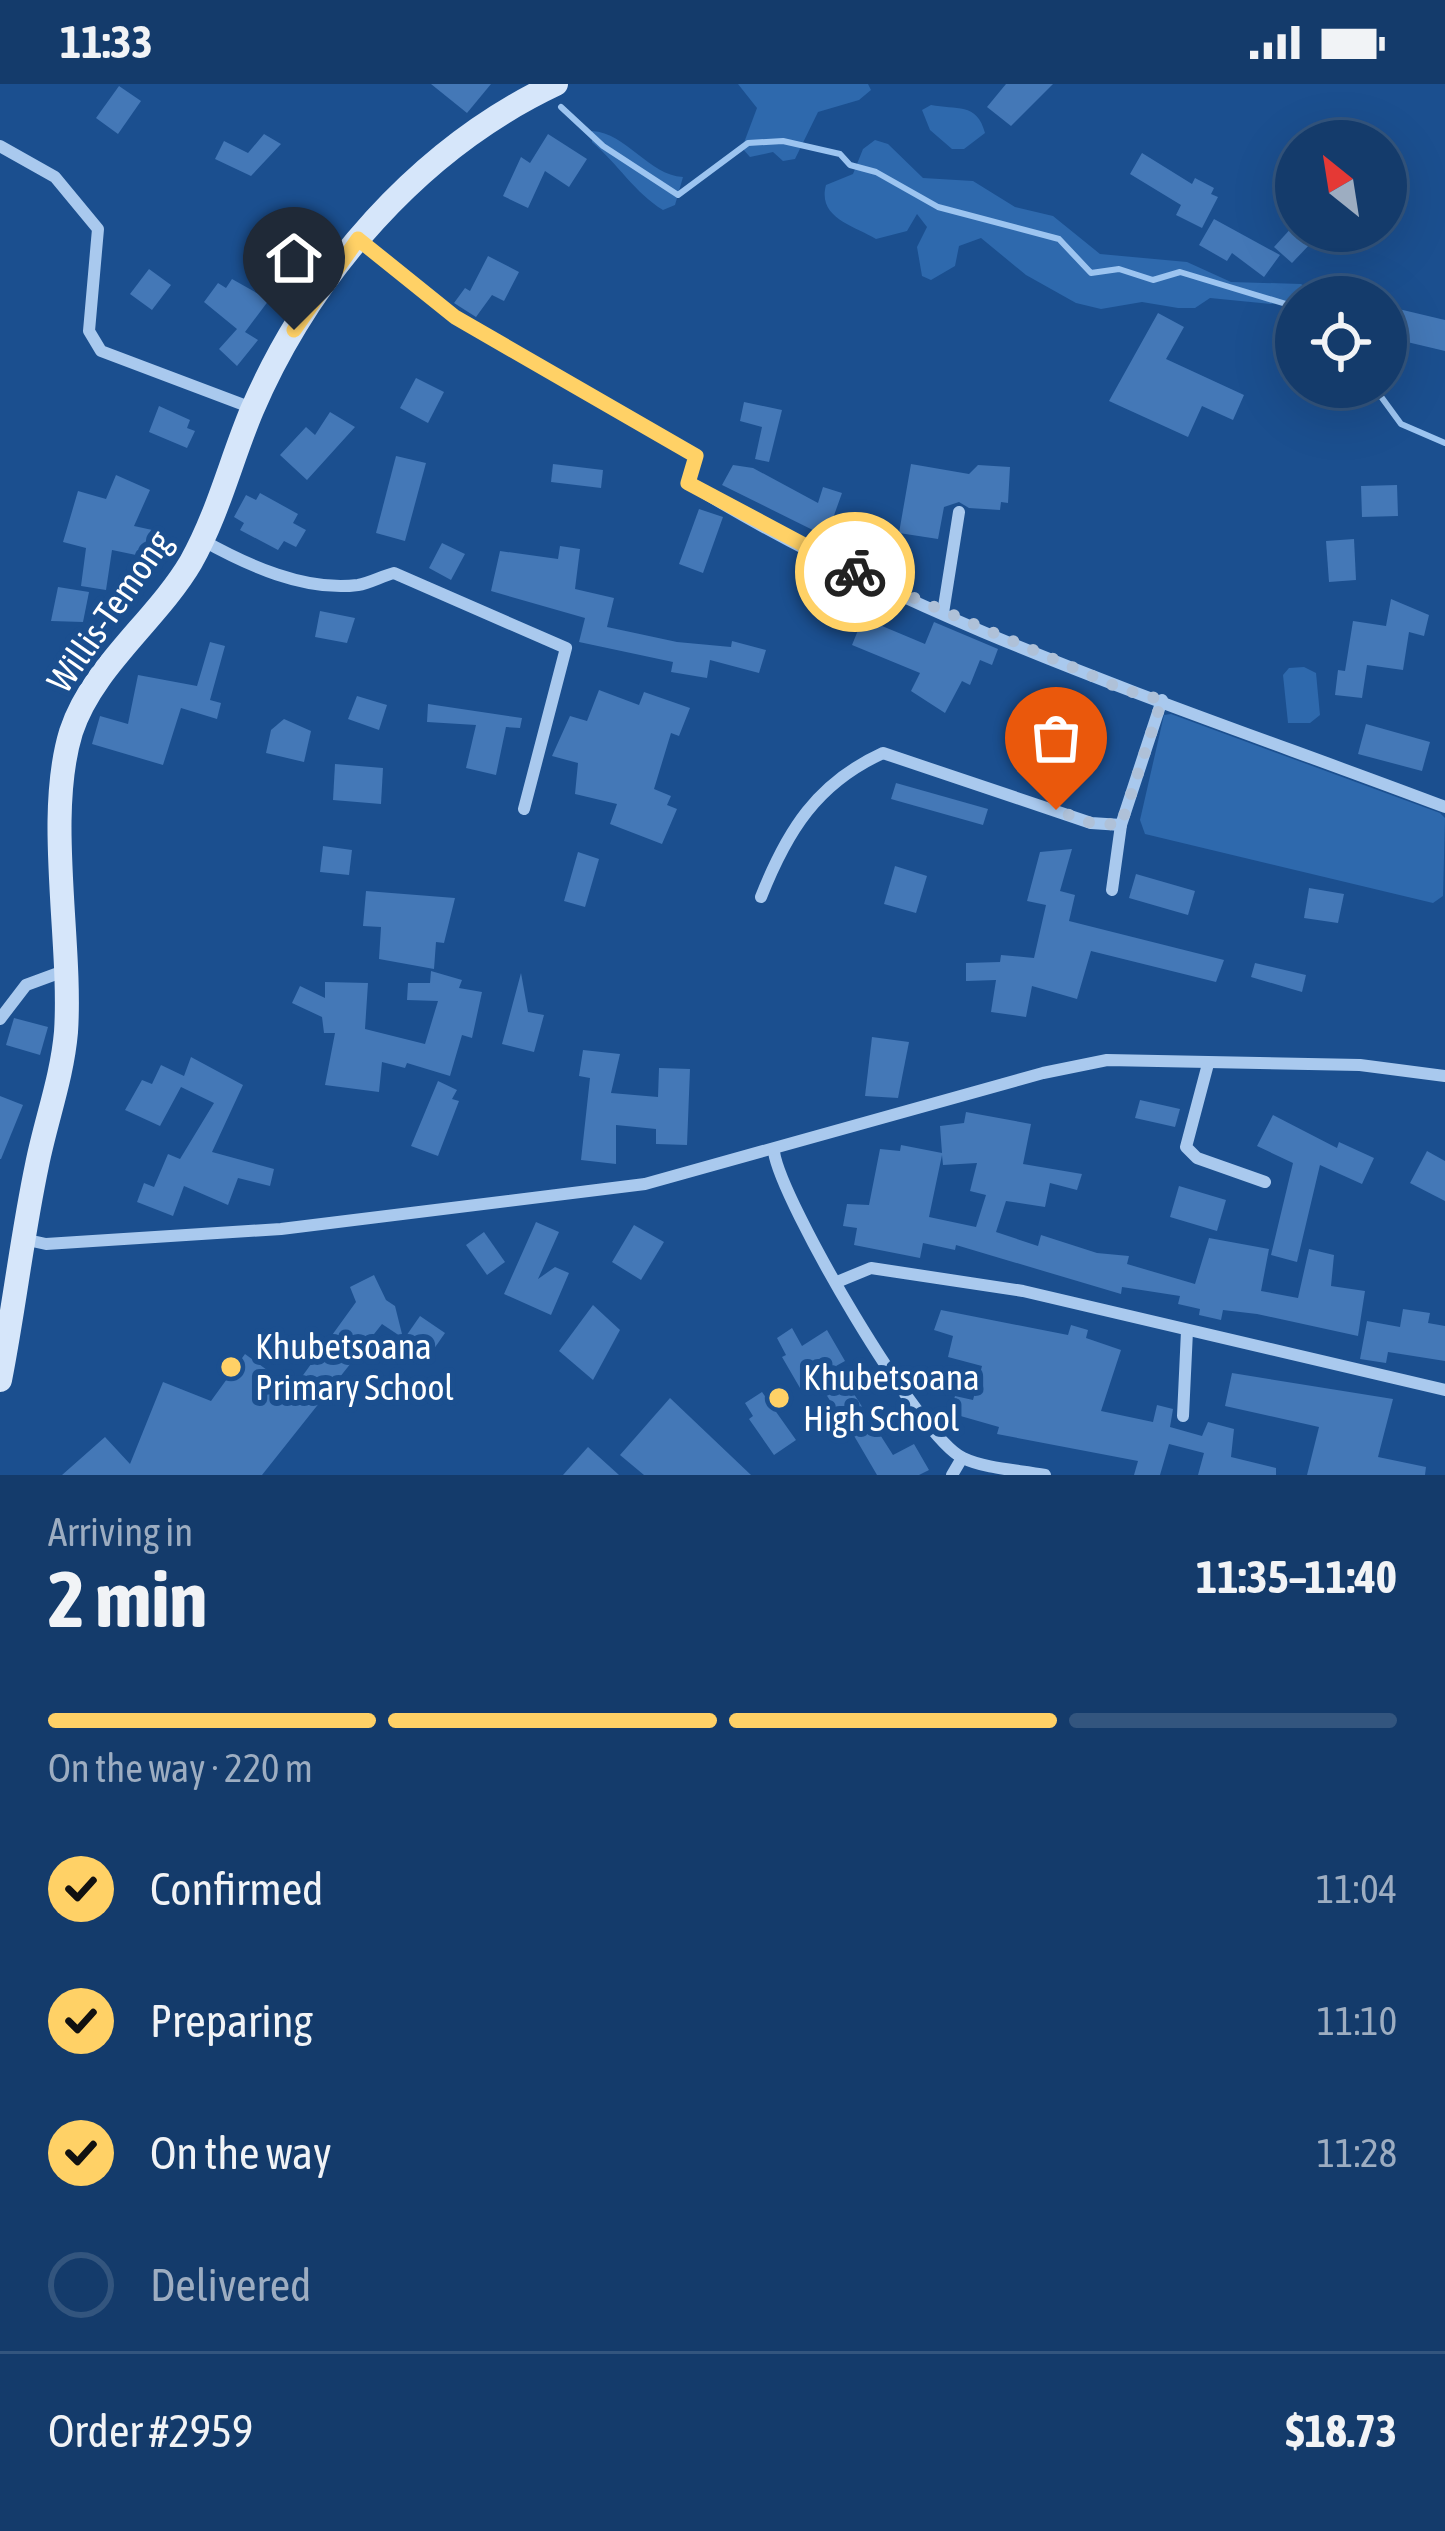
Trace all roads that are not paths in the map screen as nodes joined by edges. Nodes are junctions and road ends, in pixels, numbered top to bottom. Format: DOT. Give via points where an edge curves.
graph roads {
  1 [pos="556,84"];
  2 [pos="0,146"];
  3 [pos="358,239"];
  4 [pos="253,409"];
  5 [pos="959,512"];
  6 [pos="202,540"];
  7 [pos="943,613"];
  8 [pos="1162,700"];
  9 [pos="1445,807"];
  10 [pos="524,808"];
  11 [pos="1121,825"];
  12 [pos="1112,890"];
  13 [pos="761,897"];
  14 [pos="64,970"];
  15 [pos="0,1019"];
  16 [pos="1208,1064"];
  17 [pos="1445,1076"];
  18 [pos="774,1152"];
  19 [pos="1265,1182"];
  20 [pos="23,1239"];
  21 [pos="837,1282"];
  22 [pos="1187,1331"];
  23 [pos="0,1380"];
  24 [pos="1445,1390"];
  25 [pos="1183,1416"];
  26 [pos="962,1458"];
  27 [pos="952,1475"];
  28 [pos="1045,1475"];
  1 -- 3 [label="main road, Willis-Temong" via="449,150"];
  2 -- 4 [label="street" via="56,177 98,229 89,331 101,351"];
  3 -- 4 [label="main road, Willis-Temong" via="310,303"];
  3 -- 7 [label="street" via="455,317 696,456 688,483"];
  4 -- 6 [label="main road, Willis-Temong"];
  5 -- 7 [label="street"];
  6 -- 10 [label="street" via="244,563 309,582 358,585 394,573 566,648"];
  6 -- 14 [label="main road, Willis-Temong" via="72,731 63,786"];
  7 -- 8 [label="street"];
  8 -- 9 [label="street"];
  8 -- 11 [label="street"];
  11 -- 12 [label="street"];
  11 -- 13 [label="street" via="1091,823 884,753 823,789 784,840"];
  14 -- 15 [label="street" via="26,985"];
  14 -- 20 [label="main road, Willis-Temong" via="62,1070"];
  16 -- 17 [label="street" via="1360,1065"];
  16 -- 18 [label="street" via="1107,1060"];
  16 -- 19 [label="street" via="1186,1147"];
  18 -- 20 [label="street" via="645,1184 374,1219"];
  18 -- 21 [label="street"];
  20 -- 23 [label="main road, Willis-Temong"];
  21 -- 22 [label="street" via="872,1268 1023,1292"];
  21 -- 26 [label="street" via="884,1364"];
  22 -- 24 [label="street"];
  22 -- 25 [label="street"];
  26 -- 27 [label="street"];
  26 -- 28 [label="street"];
}
